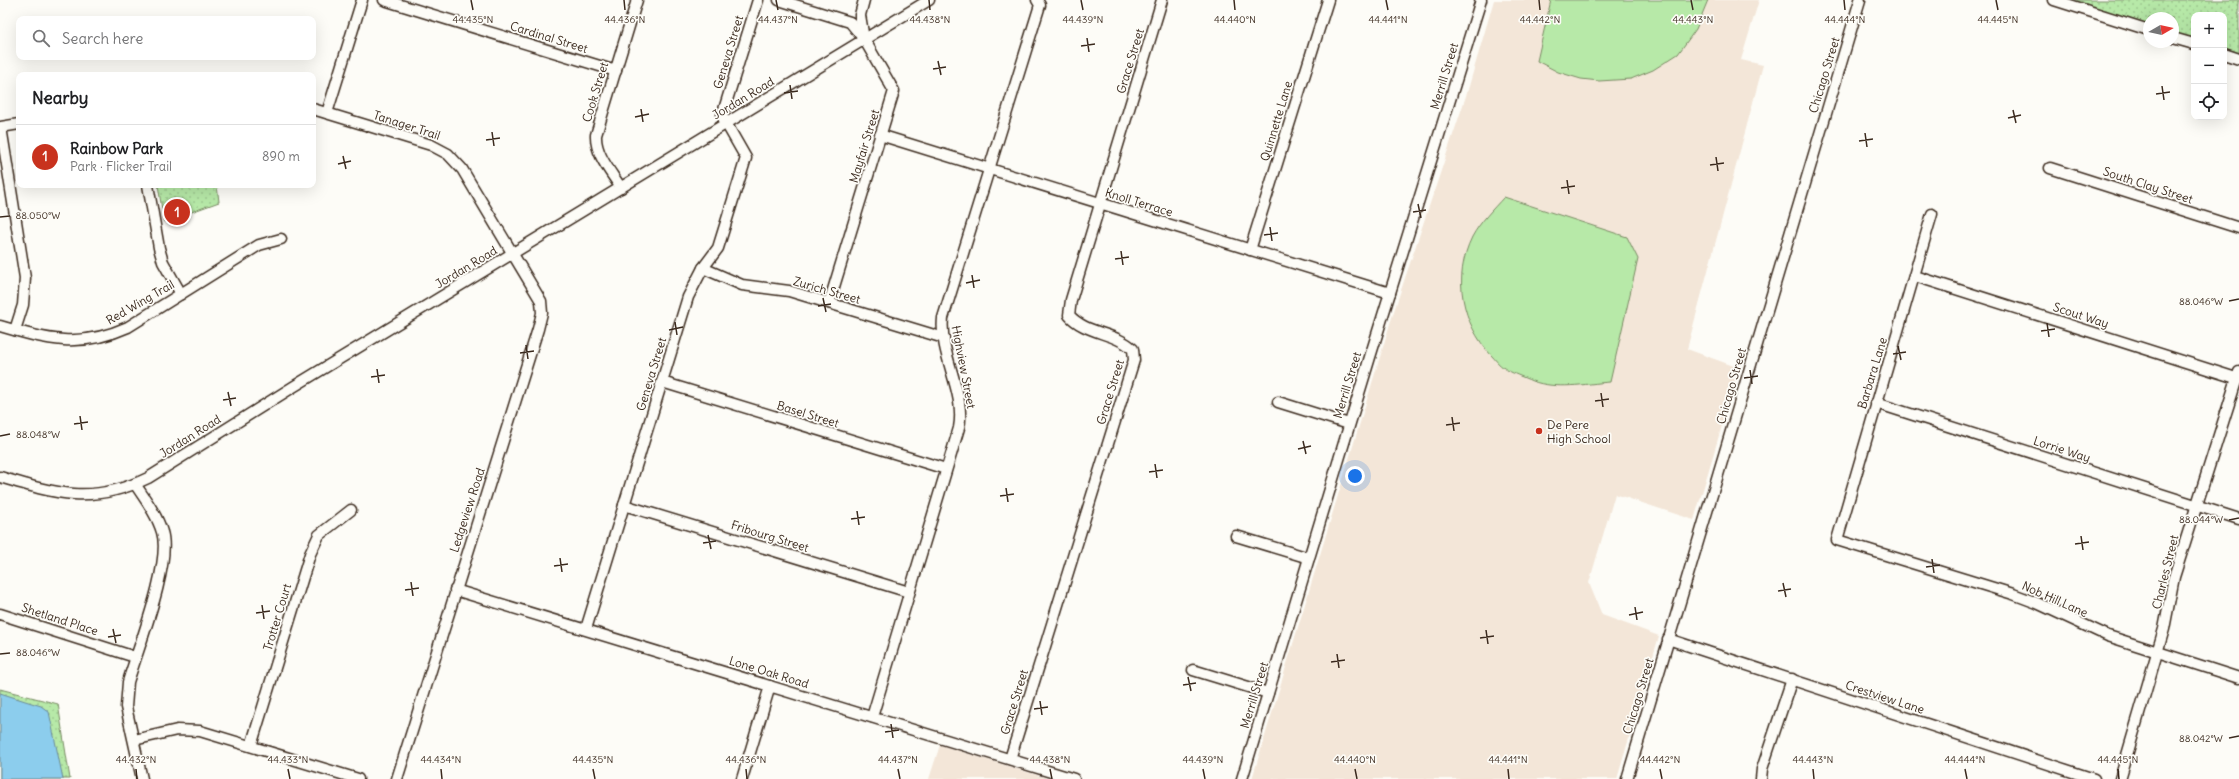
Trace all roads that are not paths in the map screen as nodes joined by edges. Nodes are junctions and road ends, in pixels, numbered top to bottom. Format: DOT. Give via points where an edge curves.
graph roads {
  1 [pos="362,0"];
  2 [pos="384,0"];
  3 [pos="637,0"];
  4 [pos="758,0"];
  5 [pos="779,0"];
  6 [pos="864,0"];
  7 [pos="929,0"];
  8 [pos="1037,0"];
  9 [pos="1162,0"];
  10 [pos="1328,0"];
  11 [pos="1481,0"];
  12 [pos="1860,0"];
  13 [pos="2054,0"];
  14 [pos="2143,28"];
  15 [pos="864,40"];
  16 [pos="2179,40"];
  17 [pos="2191,43"];
  18 [pos="2227,55"];
  19 [pos="2239,59"];
  20 [pos="616,71"];
  21 [pos="316,110"];
  22 [pos="327,113"];
  23 [pos="16,124"];
  24 [pos="726,124"];
  25 [pos="1,127"];
  26 [pos="880,136"];
  27 [pos="2050,168"];
  28 [pos="989,169"];
  29 [pos="149,188"];
  30 [pos="621,188"];
  31 [pos="1099,203"];
  32 [pos="1932,214"];
  33 [pos="2239,228"];
  34 [pos="281,239"];
  35 [pos="1250,250"];
  36 [pos="514,253"];
  37 [pos="703,268"];
  38 [pos="1915,276"];
  39 [pos="1390,293"];
  40 [pos="181,294"];
  41 [pos="829,303"];
  42 [pos="0,326"];
  43 [pos="15,330"];
  44 [pos="944,338"];
  45 [pos="2238,377"];
  46 [pos="662,382"];
  47 [pos="1278,402"];
  48 [pos="1876,403"];
  49 [pos="1349,424"];
  50 [pos="946,470"];
  51 [pos="0,477"];
  52 [pos="135,484"];
  53 [pos="624,505"];
  54 [pos="2196,506"];
  55 [pos="351,510"];
  56 [pos="2239,519"];
  57 [pos="1236,536"];
  58 [pos="1837,540"];
  59 [pos="1309,558"];
  60 [pos="456,590"];
  61 [pos="909,592"];
  62 [pos="0,614"];
  63 [pos="586,629"];
  64 [pos="1668,639"];
  65 [pos="2158,652"];
  66 [pos="135,657"];
  67 [pos="1193,670"];
  68 [pos="2239,678"];
  69 [pos="1792,680"];
  70 [pos="770,686"];
  71 [pos="1268,693"];
  72 [pos="872,717"];
  73 [pos="134,740"];
  74 [pos="251,746"];
  75 [pos="1010,759"];
  76 [pos="142,779"];
  77 [pos="358,779"];
  78 [pos="397,779"];
  79 [pos="742,779"];
  80 [pos="1074,779"];
  81 [pos="1242,779"];
  82 [pos="1627,779"];
  83 [pos="1761,779"];
  84 [pos="2094,779"];
  85 [pos="2120,779"];
  1 -- 22 [label="street"];
  2 -- 20 [label="street, Cardinal Street"];
  3 -- 20 [label="street, Cook Street"];
  4 -- 24 [label="street, Geneva Street" via="722,116"];
  5 -- 15 [label="street" via="850,22"];
  6 -- 15 [label="street, Mayfair Street" via="860,15"];
  7 -- 15 [label="street, Jordan Road"];
  8 -- 28 [label="street, Highview Street" via="1040,5"];
  9 -- 31 [label="street, Grace Street"];
  10 -- 35 [label="street, Quinnette Lane"];
  11 -- 39 [label="street, Merrill Street"];
  12 -- 64 [label="street, Chicago Street"];
  13 -- 14 [label="street"];
  15 -- 24 [label="street, Jordan Road"];
  15 -- 26 [label="street, Mayfair Street" via="894,91"];
  16 -- 17 [label="street"];
  18 -- 19 [label="street"];
  20 -- 30 [label="street, Cook Street" via="596,142 601,156"];
  21 -- 22 [label="street, Tanager Trail"];
  22 -- 36 [label="street, Tanager Trail" via="431,145 448,154 462,169"];
  23 -- 25 [label="street"];
  24 -- 30 [label="street, Jordan Road"];
  24 -- 37 [label="street, Geneva Street" via="746,158 718,248"];
  25 -- 43 [label="street" via="25,278 23,305"];
  26 -- 28 [label="street, Knoll Terrace"];
  26 -- 41 [label="street, Mayfair Street"];
  27 -- 33 [label="street, South Clay Street"];
  28 -- 31 [label="street, Knoll Terrace"];
  28 -- 44 [label="street, Highview Street" via="943,318"];
  29 -- 40 [label="street" via="163,262"];
  30 -- 36 [label="street, Jordan Road"];
  31 -- 35 [label="street, Knoll Terrace"];
  31 -- 75 [label="street, Grace Street" via="1069,315 1075,323 1126,342 1133,348 1134,360"];
  32 -- 38 [label="street, Barbara Lane"];
  34 -- 40 [label="street, Red Wing Trail" via="259,245"];
  35 -- 39 [label="street, Knoll Terrace"];
  36 -- 52 [label="street, Jordan Road"];
  36 -- 60 [label="street, Ledgeview Road" via="541,301 542,313"];
  37 -- 41 [label="street, Zurich Street" via="742,285 789,291"];
  37 -- 46 [label="street, Geneva Street" via="688,297"];
  38 -- 45 [label="street, Scout Way"];
  38 -- 48 [label="street, Barbara Lane"];
  39 -- 49 [label="street, Merrill Street"];
  40 -- 43 [label="street, Red Wing Trail" via="128,327 95,339 57,341"];
  41 -- 44 [label="street, Zurich Street"];
  42 -- 43 [label="street, Red Wing Trail"];
  44 -- 50 [label="street, Highview Street" via="960,412 959,428"];
  45 -- 54 [label="street, Charles Street"];
  46 -- 50 [label="street, Basel Street"];
  46 -- 53 [label="street, Geneva Street"];
  47 -- 49 [label="street"];
  48 -- 54 [label="street, Lorrie Way"];
  48 -- 58 [label="street, Barbara Lane"];
  49 -- 59 [label="street, Merrill Street"];
  50 -- 61 [label="street, Highview Street"];
  51 -- 52 [label="street, Jordan Road" via="48,492 75,495 99,494"];
  52 -- 66 [label="street" via="157,519 165,547 162,570"];
  53 -- 61 [label="street, Fribourg Street"];
  53 -- 63 [label="street, Geneva Street"];
  54 -- 56 [label="street, Lorrie Way"];
  54 -- 65 [label="street, Charles Street" via="2174,577"];
  55 -- 74 [label="street, Trotter Court" via="319,535 310,554"];
  57 -- 59 [label="street"];
  58 -- 65 [label="street, Nob Hill Lane" via="2013,594 2108,636"];
  59 -- 71 [label="street, Merrill Street"];
  60 -- 63 [label="street, Lone Oak Road"];
  60 -- 78 [label="street, Ledgeview Road"];
  61 -- 72 [label="street, Highview Street"];
  62 -- 66 [label="street, Shetland Place"];
  63 -- 70 [label="street, Lone Oak Road"];
  64 -- 69 [label="street, Crestview Lane"];
  64 -- 82 [label="street, Chicago Street"];
  65 -- 68 [label="street, Nob Hill Lane"];
  65 -- 85 [label="street, Charles Street"];
  66 -- 73 [label="street" via="126,695"];
  67 -- 71 [label="street"];
  69 -- 83 [label="street" via="1762,769"];
  69 -- 84 [label="street, Crestview Lane"];
  70 -- 72 [label="street, Lone Oak Road"];
  70 -- 79 [label="street"];
  71 -- 81 [label="street, Merrill Street"];
  72 -- 75 [label="street, Lone Oak Road"];
  73 -- 74 [label="street" via="177,730 191,730"];
  73 -- 76 [label="street"];
  74 -- 77 [label="street"];
  75 -- 80 [label="street, Lone Oak Road"];
}
